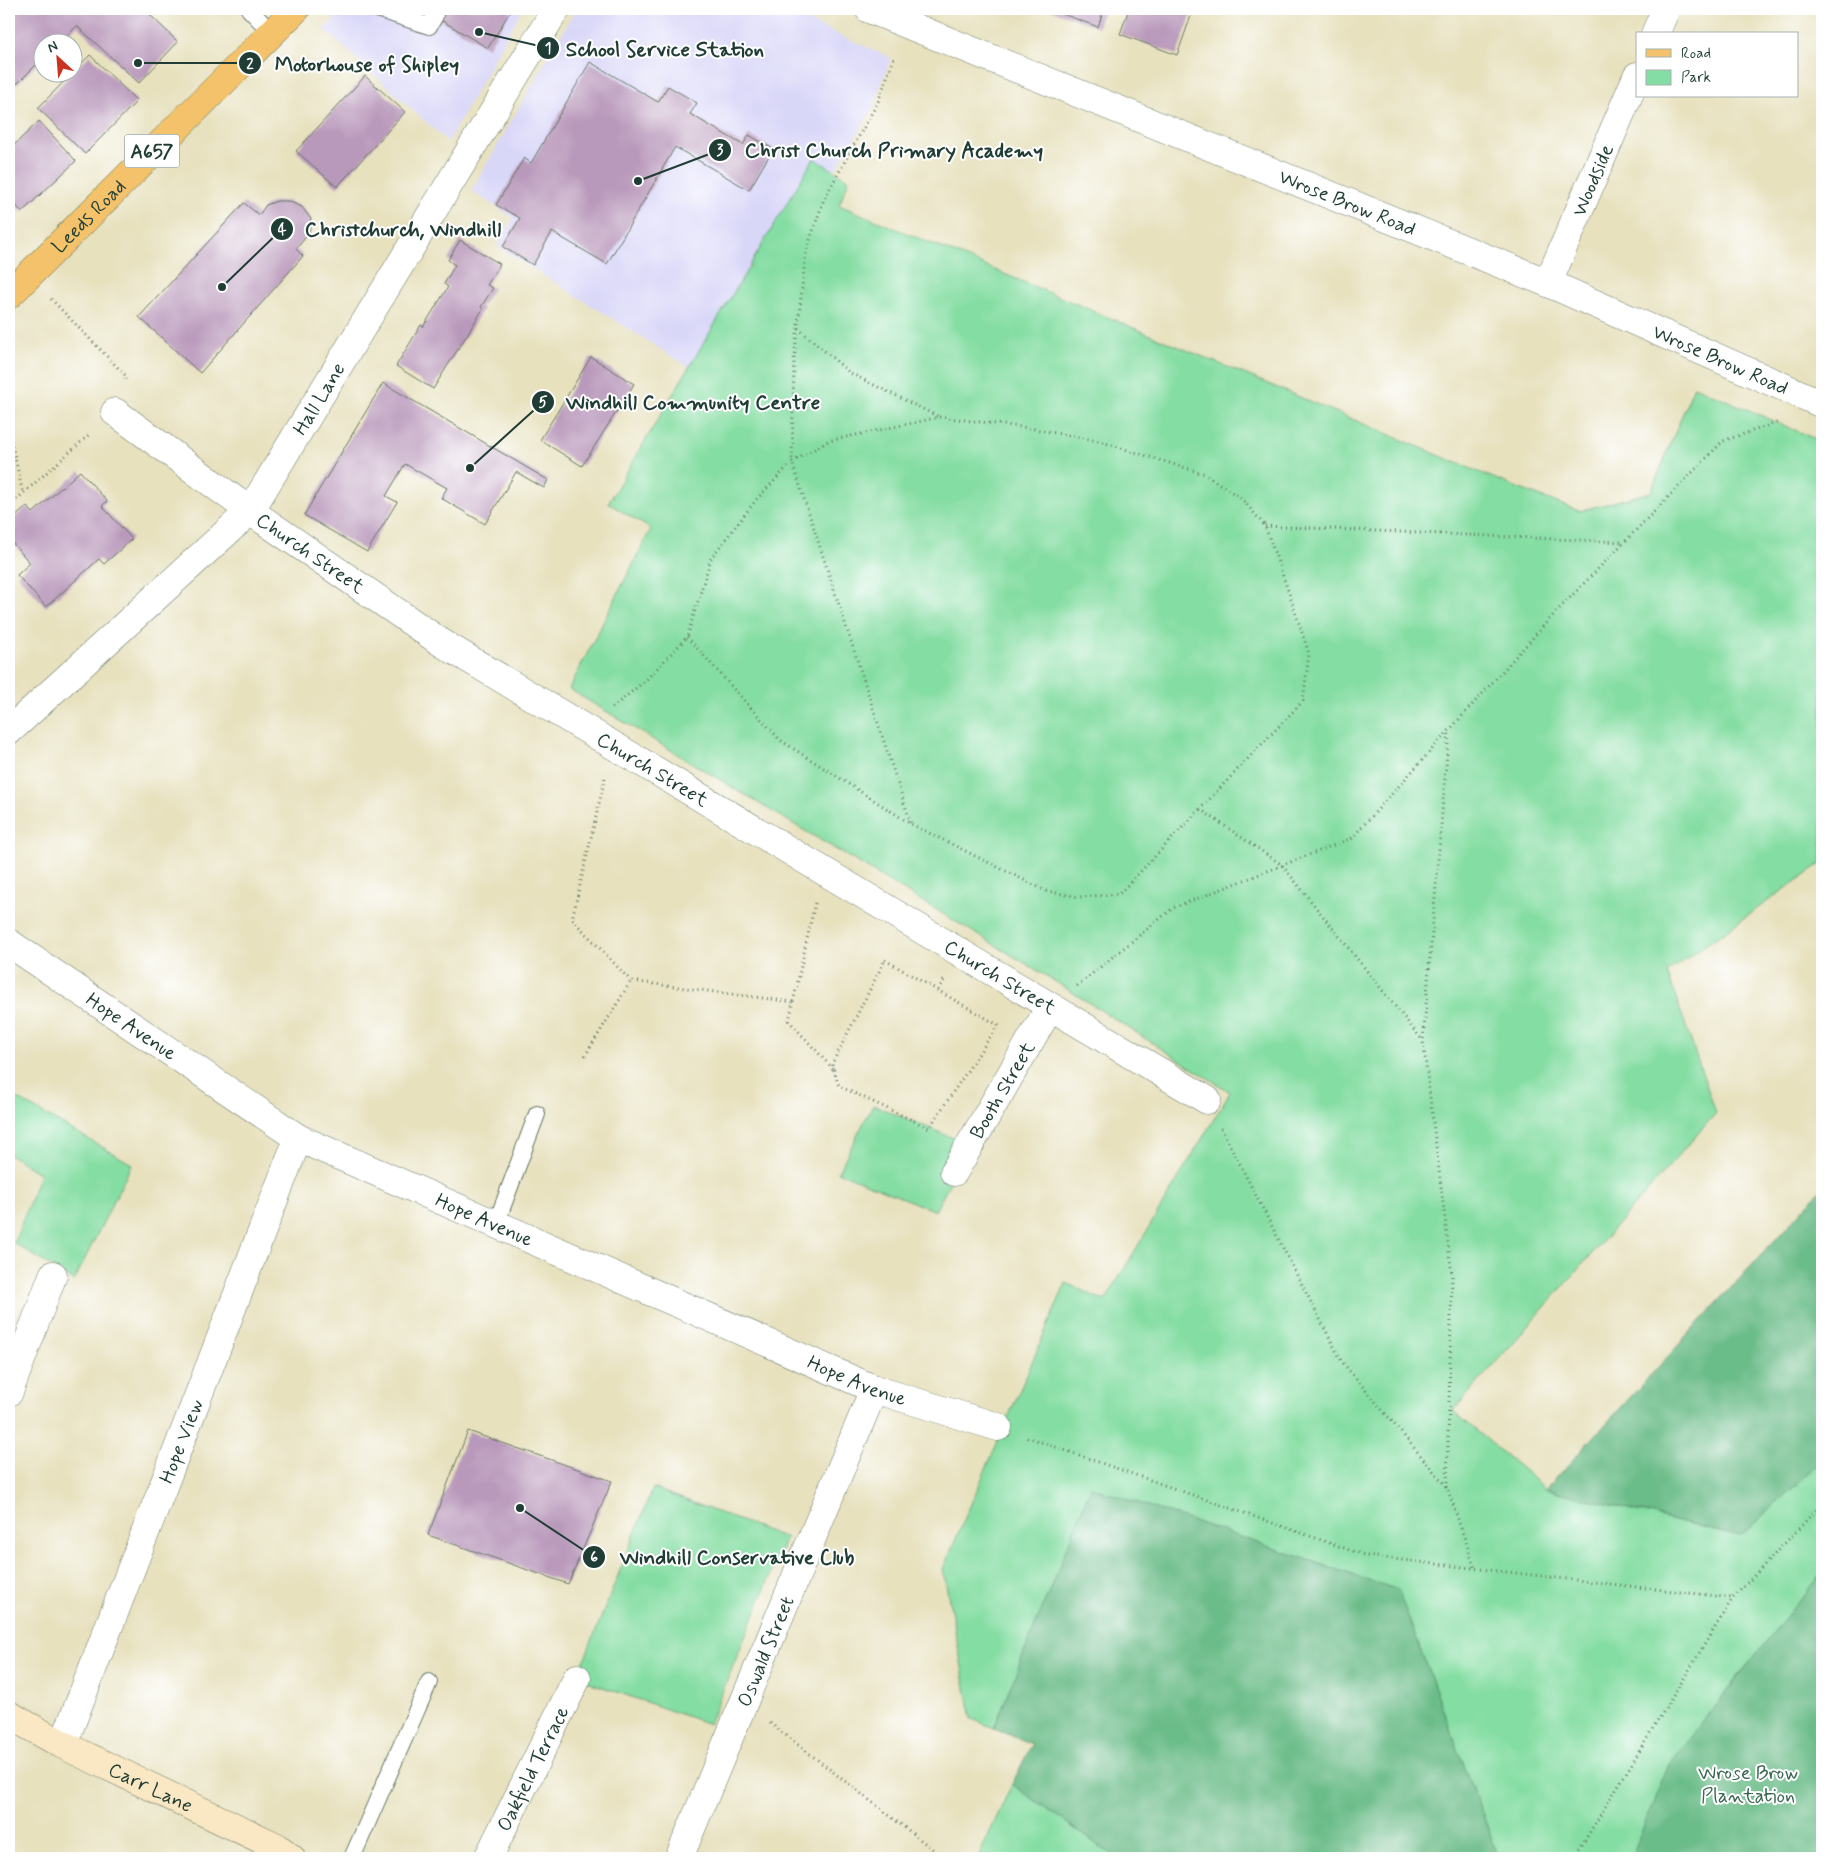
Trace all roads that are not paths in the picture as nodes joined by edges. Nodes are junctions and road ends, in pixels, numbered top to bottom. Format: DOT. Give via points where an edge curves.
graph roads {
  1 [pos="249,9"];
  2 [pos="296,9"];
  3 [pos="377,9"];
  4 [pos="556,9"];
  5 [pos="870,9"];
  6 [pos="1666,9"];
  7 [pos="435,16"];
  8 [pos="272,32"];
  9 [pos="1656,32"];
  10 [pos="1636,78"];
  11 [pos="1548,283"];
  12 [pos="9,295"];
  13 [pos="1822,404"];
  14 [pos="115,412"];
  15 [pos="250,511"];
  16 [pos="9,731"];
  17 [pos="9,943"];
  18 [pos="1050,1007"];
  19 [pos="1207,1100"];
  20 [pos="537,1114"];
  21 [pos="298,1138"];
  22 [pos="954,1172"];
  23 [pos="496,1224"];
  24 [pos="52,1275"];
  25 [pos="874,1389"];
  26 [pos="9,1392"];
  27 [pos="998,1427"];
  28 [pos="577,1678"];
  29 [pos="429,1682"];
  30 [pos="9,1715"];
  31 [pos="63,1745"];
  32 [pos="280,1855"];
  33 [pos="352,1858"];
  34 [pos="488,1858"];
  35 [pos="679,1858"];
  1 -- 8 [label="lane"];
  2 -- 8 [label="main road, Leeds Road / A657"];
  3 -- 7 [label="lane" via="429,26"];
  4 -- 15 [label="street, Hall Lane"];
  5 -- 11 [label="street, Wrose Brow Road"];
  6 -- 9 [label="street"];
  8 -- 12 [label="main road, Leeds Road / A657"];
  10 -- 11 [label="street, Woodside"];
  11 -- 13 [label="street, Wrose Brow Road"];
  14 -- 15 [label="street, Church Street"];
  15 -- 16 [label="street, Hall Lane"];
  15 -- 18 [label="street, Church Street" via="442,643"];
  17 -- 21 [label="street, Hope Avenue"];
  18 -- 19 [label="street, Church Street"];
  18 -- 22 [label="street, Booth Street"];
  20 -- 23 [label="lane"];
  21 -- 23 [label="street, Hope Avenue"];
  21 -- 31 [label="street, Hope View"];
  23 -- 25 [label="street, Hope Avenue"];
  24 -- 26 [label="street"];
  25 -- 27 [label="street, Hope Avenue"];
  25 -- 35 [label="street, Oswald Street"];
  28 -- 34 [label="street, Oakfield Terrace"];
  29 -- 33 [label="lane"];
  30 -- 31 [label="street, Carr Lane"];
  31 -- 32 [label="street, Carr Lane"];
}
